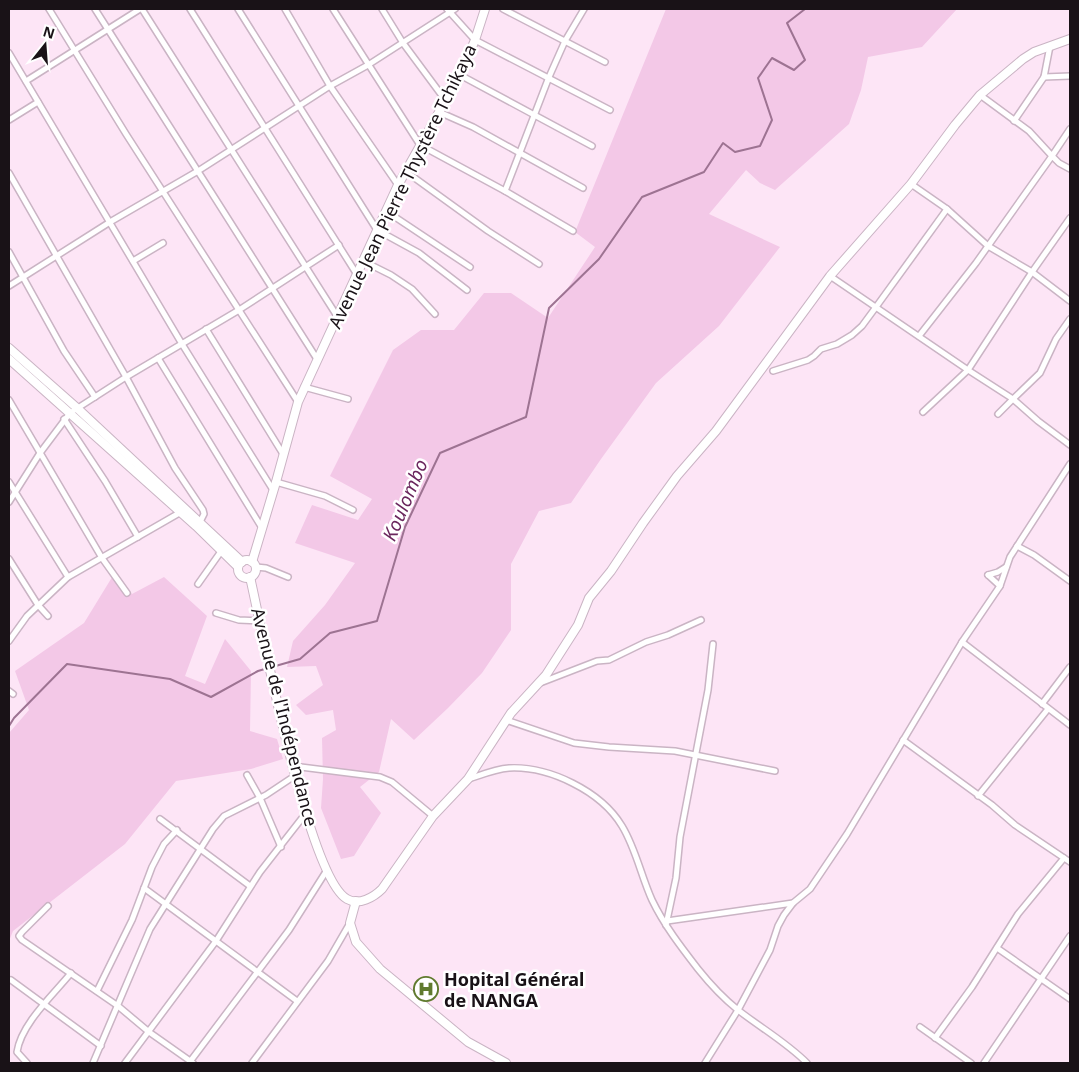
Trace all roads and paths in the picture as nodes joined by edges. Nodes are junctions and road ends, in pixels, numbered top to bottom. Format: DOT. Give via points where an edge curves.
graph roads {
  1 [pos="49,9"];
  2 [pos="95,9"];
  3 [pos="141,9"];
  4 [pos="190,9"];
  5 [pos="238,9"];
  6 [pos="285,9"];
  7 [pos="333,9"];
  8 [pos="382,9"];
  9 [pos="455,9"];
  10 [pos="485,9"];
  11 [pos="503,9"];
  12 [pos="519,9"];
  13 [pos="584,9"];
  14 [pos="448,11"];
  15 [pos="516,15"];
  16 [pos="108,30"];
  17 [pos="1070,39"];
  18 [pos="475,40"];
  19 [pos="565,41"];
  20 [pos="403,43"];
  21 [pos="1050,46"];
  22 [pos="75,51"];
  23 [pos="9,53"];
  24 [pos="606,62"];
  25 [pos="368,65"];
  26 [pos="460,75"];
  27 [pos="1070,76"];
  28 [pos="549,77"];
  29 [pos="1044,77"];
  30 [pos="26,81"];
  31 [pos="330,86"];
  32 [pos="980,95"];
  33 [pos="446,100"];
  34 [pos="38,102"];
  35 [pos="299,106"];
  36 [pos="610,110"];
  37 [pos="439,112"];
  38 [pos="533,115"];
  39 [pos="9,120"];
  40 [pos="1014,121"];
  41 [pos="264,128"];
  42 [pos="1070,128"];
  43 [pos="420,145"];
  44 [pos="592,146"];
  45 [pos="230,150"];
  46 [pos="520,153"];
  47 [pos="1052,156"];
  48 [pos="1070,169"];
  49 [pos="198,171"];
  50 [pos="405,171"];
  51 [pos="9,173"];
  52 [pos="911,184"];
  53 [pos="398,185"];
  54 [pos="583,188"];
  55 [pos="505,191"];
  56 [pos="163,192"];
  57 [pos="947,209"];
  58 [pos="386,211"];
  59 [pos="1070,218"];
  60 [pos="110,222"];
  61 [pos="377,230"];
  62 [pos="573,231"];
  63 [pos="164,243"];
  64 [pos="339,245"];
  65 [pos="988,246"];
  66 [pos="9,252"];
  67 [pos="56,256"];
  68 [pos="362,261"];
  69 [pos="133,262"];
  70 [pos="539,264"];
  71 [pos="305,266"];
  72 [pos="470,267"];
  73 [pos="1032,272"];
  74 [pos="356,273"];
  75 [pos="830,276"];
  76 [pos="23,277"];
  77 [pos="9,286"];
  78 [pos="272,289"];
  79 [pos="468,290"];
  80 [pos="1070,301"];
  81 [pos="876,307"];
  82 [pos="238,310"];
  83 [pos="435,314"];
  84 [pos="337,316"];
  85 [pos="1070,319"];
  86 [pos="206,329"];
  87 [pos="919,336"];
  88 [pos="182,344"];
  89 [pos="9,348"];
  90 [pos="158,358"];
  91 [pos="9,359"];
  92 [pos="317,359"];
  93 [pos="968,370"];
  94 [pos="773,371"];
  95 [pos="126,377"];
  96 [pos="304,387"];
  97 [pos="94,397"];
  98 [pos="348,399"];
  99 [pos="1013,399"];
  100 [pos="9,400"];
  101 [pos="298,402"];
  102 [pos="923,412"];
  103 [pos="70,413"];
  104 [pos="998,414"];
  105 [pos="1070,445"];
  106 [pos="40,453"];
  107 [pos="283,454"];
  108 [pos="1070,464"];
  109 [pos="9,482"];
  110 [pos="276,482"];
  111 [pos="274,491"];
  112 [pos="15,493"];
  113 [pos="9,502"];
  114 [pos="353,510"];
  115 [pos="180,512"];
  116 [pos="200,522"];
  117 [pos="262,528"];
  118 [pos="138,537"];
  119 [pos="1017,546"];
  120 [pos="222,550"];
  121 [pos="102,558"];
  122 [pos="9,559"];
  123 [pos="240,564"];
  124 [pos="254,565"];
  125 [pos="1006,567"];
  126 [pos="68,577"];
  127 [pos="250,577"];
  128 [pos="288,577"];
  129 [pos="1070,581"];
  130 [pos="198,584"];
  131 [pos="1000,586"];
  132 [pos="127,592"];
  133 [pos="38,605"];
  134 [pos="216,613"];
  135 [pos="48,616"];
  136 [pos="702,620"];
  137 [pos="260,621"];
  138 [pos="10,636"];
  139 [pos="962,642"];
  140 [pos="713,644"];
  141 [pos="1070,667"];
  142 [pos="538,684"];
  143 [pos="1042,704"];
  144 [pos="1048,709"];
  145 [pos="506,720"];
  146 [pos="1070,725"];
  147 [pos="903,740"];
  148 [pos="696,756"];
  149 [pos="294,766"];
  150 [pos="775,771"];
  151 [pos="247,775"];
  152 [pos="296,775"];
  153 [pos="468,779"];
  154 [pos="978,796"];
  155 [pos="260,798"];
  156 [pos="307,813"];
  157 [pos="433,816"];
  158 [pos="160,819"];
  159 [pos="177,830"];
  160 [pos="281,847"];
  161 [pos="200,848"];
  162 [pos="1064,858"];
  163 [pos="1070,862"];
  164 [pos="326,870"];
  165 [pos="250,886"];
  166 [pos="144,888"];
  167 [pos="356,901"];
  168 [pos="793,903"];
  169 [pos="165,905"];
  170 [pos="48,906"];
  171 [pos="350,923"];
  172 [pos="667,923"];
  173 [pos="1070,936"];
  174 [pos="216,941"];
  175 [pos="997,948"];
  176 [pos="71,972"];
  177 [pos="258,972"];
  178 [pos="1042,979"];
  179 [pos="10,980"];
  180 [pos="97,991"];
  181 [pos="1070,999"];
  182 [pos="297,1001"];
  183 [pos="45,1004"];
  184 [pos="118,1006"];
  185 [pos="738,1010"];
  186 [pos="920,1027"];
  187 [pos="149,1032"];
  188 [pos="935,1038"];
  189 [pos="101,1046"];
  190 [pos="27,1063"];
  191 [pos="93,1063"];
  192 [pos="125,1063"];
  193 [pos="191,1063"];
  194 [pos="252,1063"];
  195 [pos="506,1063"];
  196 [pos="705,1063"];
  197 [pos="807,1063"];
  198 [pos="971,1063"];
  199 [pos="984,1063"];
  1 -- 22 [label="street"];
  2 -- 16 [label="street"];
  3 -- 16 [label="street"];
  3 -- 45 [label="street"];
  4 -- 41 [label="street"];
  5 -- 35 [label="street"];
  6 -- 31 [label="street"];
  7 -- 25 [label="street"];
  8 -- 20 [label="street"];
  9 -- 14 [label="street"];
  10 -- 18 [label="street, Avenue Jean Pierre Thystère Tchikaya"];
  11 -- 15 [label="street"];
  12 -- 15 [label="street"];
  13 -- 19 [label="street"];
  14 -- 18 [label="street"];
  14 -- 20 [label="street"];
  15 -- 19 [label="street"];
  16 -- 22 [label="street"];
  16 -- 49 [label="street"];
  17 -- 21 [label="street"];
  18 -- 26 [label="street, Avenue Jean Pierre Thystère Tchikaya"];
  18 -- 28 [label="street"];
  19 -- 24 [label="street"];
  19 -- 28 [label="street"];
  20 -- 25 [label="street"];
  20 -- 33 [label="street"];
  21 -- 29 [label="street"];
  21 -- 32 [label="street" via="1023,59"];
  22 -- 30 [label="street"];
  22 -- 56 [label="street"];
  23 -- 30 [label="street"];
  25 -- 31 [label="street"];
  25 -- 43 [label="street"];
  26 -- 33 [label="street, Avenue Jean Pierre Thystère Tchikaya"];
  26 -- 38 [label="street"];
  27 -- 29 [label="street"];
  28 -- 36 [label="street"];
  28 -- 38 [label="street"];
  29 -- 40 [label="street"];
  30 -- 34 [label="street"];
  31 -- 35 [label="street"];
  31 -- 53 [label="street"];
  32 -- 40 [label="street"];
  32 -- 52 [label="street"];
  33 -- 37 [label="street, Avenue Jean Pierre Thystère Tchikaya"];
  34 -- 39 [label="street"];
  34 -- 60 [label="street"];
  35 -- 41 [label="street"];
  35 -- 61 [label="street"];
  37 -- 43 [label="street, Avenue Jean Pierre Thystère Tchikaya"];
  37 -- 46 [label="street"];
  38 -- 44 [label="street"];
  38 -- 46 [label="street"];
  40 -- 47 [label="street" via="1029,131"];
  41 -- 45 [label="street"];
  41 -- 64 [label="street"];
  42 -- 47 [label="street"];
  43 -- 50 [label="street, Avenue Jean Pierre Thystère Tchikaya"];
  43 -- 55 [label="street"];
  45 -- 49 [label="street"];
  45 -- 71 [label="street"];
  46 -- 54 [label="street"];
  46 -- 55 [label="street"];
  47 -- 48 [label="street"];
  47 -- 65 [label="street"];
  49 -- 56 [label="street"];
  49 -- 78 [label="street"];
  50 -- 53 [label="street, Avenue Jean Pierre Thystère Tchikaya"];
  50 -- 70 [label="street"];
  51 -- 67 [label="street"];
  52 -- 57 [label="street"];
  52 -- 75 [label="street"];
  53 -- 58 [label="street, Avenue Jean Pierre Thystère Tchikaya"];
  55 -- 62 [label="street"];
  56 -- 60 [label="street"];
  56 -- 82 [label="street"];
  57 -- 65 [label="street"];
  57 -- 81 [label="street"];
  58 -- 61 [label="street, Avenue Jean Pierre Thystère Tchikaya"];
  58 -- 72 [label="street"];
  59 -- 73 [label="street"];
  60 -- 67 [label="street"];
  60 -- 69 [label="street"];
  61 -- 68 [label="street, Avenue Jean Pierre Thystère Tchikaya"];
  61 -- 79 [label="street" via="419,253"];
  63 -- 69 [label="street"];
  64 -- 71 [label="street"];
  64 -- 74 [label="street"];
  65 -- 73 [label="street"];
  65 -- 87 [label="street"];
  66 -- 76 [label="street"];
  67 -- 76 [label="street"];
  67 -- 95 [label="street"];
  68 -- 74 [label="street, Avenue Jean Pierre Thystère Tchikaya"];
  68 -- 83 [label="street" via="412,289"];
  69 -- 88 [label="street"];
  71 -- 78 [label="street"];
  71 -- 84 [label="street"];
  73 -- 80 [label="street"];
  73 -- 93 [label="street"];
  74 -- 84 [label="street, Avenue Jean Pierre Thystère Tchikaya"];
  75 -- 81 [label="street"];
  75 -- 142 [label="street" via="716,431 677,476 589,598 578,626"];
  76 -- 77 [label="street"];
  76 -- 97 [label="street"];
  78 -- 82 [label="street"];
  78 -- 92 [label="street"];
  81 -- 87 [label="street"];
  81 -- 94 [label="street" via="852,335 821,349 808,360"];
  82 -- 86 [label="street"];
  82 -- 101 [label="street"];
  84 -- 92 [label="street, Avenue Jean Pierre Thystère Tchikaya"];
  85 -- 99 [label="street" via="1056,339 1040,373"];
  86 -- 88 [label="street"];
  86 -- 107 [label="street"];
  87 -- 93 [label="street"];
  88 -- 90 [label="street"];
  88 -- 111 [label="street"];
  89 -- 103 [label="street"];
  90 -- 95 [label="street"];
  90 -- 117 [label="street"];
  91 -- 103 [label="street"];
  92 -- 96 [label="street, Avenue Jean Pierre Thystère Tchikaya"];
  93 -- 99 [label="street"];
  93 -- 102 [label="street"];
  95 -- 97 [label="street"];
  95 -- 116 [label="street" via="175,468 202,510 204,514"];
  96 -- 98 [label="street"];
  96 -- 101 [label="street, Avenue Jean Pierre Thystère Tchikaya"];
  97 -- 103 [label="street"];
  99 -- 104 [label="street"];
  99 -- 105 [label="street"];
  100 -- 106 [label="street"];
  101 -- 107 [label="street, Avenue Jean Pierre Thystère Tchikaya"];
  103 -- 106 [label="street"];
  103 -- 115 [label="street"];
  103 -- 116 [label="street"];
  103 -- 118 [label="street"];
  106 -- 112 [label="street"];
  106 -- 121 [label="street"];
  107 -- 110 [label="street, Avenue Jean Pierre Thystère Tchikaya"];
  108 -- 119 [label="street"];
  109 -- 112 [label="street"];
  110 -- 111 [label="street, Avenue Jean Pierre Thystère Tchikaya"];
  110 -- 114 [label="street" via="325,496"];
  111 -- 117 [label="street, Avenue Jean Pierre Thystère Tchikaya"];
  112 -- 113 [label="street"];
  112 -- 126 [label="street"];
  115 -- 118 [label="street"];
  115 -- 120 [label="street"];
  116 -- 123 [label="street"];
  117 -- 124 [label="street, Avenue Jean Pierre Thystère Tchikaya"];
  118 -- 121 [label="street"];
  119 -- 125 [label="street"];
  119 -- 129 [label="street"];
  120 -- 123 [label="street"];
  120 -- 130 [label="street"];
  121 -- 126 [label="street"];
  121 -- 132 [label="street"];
  122 -- 133 [label="street"];
  123 -- 124 [label="street" via="246,560"];
  123 -- 127 [label="street" via="241,576"];
  124 -- 127 [label="street" via="255,573"];
  124 -- 128 [label="street"];
  125 -- 131 [label="street"];
  125 -- 131 [label="street" via="988,574"];
  126 -- 133 [label="street"];
  127 -- 137 [label="street, Avenue de l'Indépendance"];
  131 -- 139 [label="street"];
  133 -- 135 [label="street"];
  133 -- 138 [label="street"];
  134 -- 137 [label="street" via="239,620"];
  136 -- 142 [label="street" via="609,660 597,661"];
  137 -- 149 [label="street, Avenue de l'Indépendance"];
  139 -- 143 [label="street"];
  139 -- 147 [label="street"];
  140 -- 148 [label="street"];
  141 -- 143 [label="street"];
  142 -- 145 [label="street"];
  143 -- 144 [label="street"];
  144 -- 146 [label="street"];
  144 -- 154 [label="street"];
  145 -- 148 [label="street" via="574,742 609,748 676,751"];
  145 -- 153 [label="street"];
  147 -- 154 [label="street"];
  147 -- 168 [label="street" via="817,879"];
  148 -- 150 [label="street"];
  148 -- 172 [label="street"];
  149 -- 152 [label="street, Avenue de l'Indépendance"];
  149 -- 157 [label="street" via="380,777 392,782"];
  151 -- 155 [label="street"];
  152 -- 155 [label="street"];
  152 -- 156 [label="street, Avenue de l'Indépendance"];
  153 -- 157 [label="street"];
  153 -- 172 [label="street" via="508,768 530,769 554,774 590,794 609,808 622,826 652,900"];
  154 -- 162 [label="street"];
  155 -- 160 [label="street"];
  155 -- 161 [label="street" via="224,816"];
  156 -- 160 [label="street"];
  156 -- 164 [label="street, Avenue de l'Indépendance"];
  157 -- 167 [label="street" via="382,889 373,897"];
  158 -- 159 [label="street"];
  159 -- 161 [label="street"];
  159 -- 166 [label="street" via="164,844"];
  160 -- 165 [label="street"];
  161 -- 165 [label="street"];
  161 -- 169 [label="street"];
  162 -- 163 [label="street"];
  162 -- 175 [label="street" via="1018,914"];
  164 -- 167 [label="street, Avenue de l'Indépendance" via="338,890 347,899"];
  164 -- 177 [label="street"];
  165 -- 174 [label="street"];
  166 -- 169 [label="street"];
  166 -- 180 [label="street"];
  167 -- 171 [label="street"];
  168 -- 172 [label="street"];
  168 -- 185 [label="street" via="778,926 770,950"];
  169 -- 174 [label="street"];
  169 -- 184 [label="street" via="150,929"];
  170 -- 176 [label="street" via="19,936"];
  171 -- 182 [label="street" via="328,961"];
  171 -- 195 [label="street" via="356,942 380,969 468,1042"];
  172 -- 185 [label="street" via="699,970"];
  173 -- 178 [label="street"];
  174 -- 177 [label="street"];
  174 -- 187 [label="street"];
  175 -- 178 [label="street"];
  175 -- 188 [label="street"];
  176 -- 180 [label="street"];
  176 -- 183 [label="street"];
  177 -- 182 [label="street"];
  177 -- 193 [label="street"];
  178 -- 181 [label="street"];
  178 -- 199 [label="street"];
  179 -- 183 [label="street"];
  180 -- 184 [label="street"];
  182 -- 194 [label="street"];
  183 -- 189 [label="street"];
  183 -- 190 [label="street" via="26,1030 17,1051"];
  184 -- 187 [label="street"];
  184 -- 189 [label="street"];
  185 -- 196 [label="street"];
  185 -- 197 [label="street"];
  186 -- 188 [label="street"];
  187 -- 192 [label="street"];
  187 -- 193 [label="street"];
  188 -- 198 [label="street"];
  189 -- 191 [label="street"];
}
